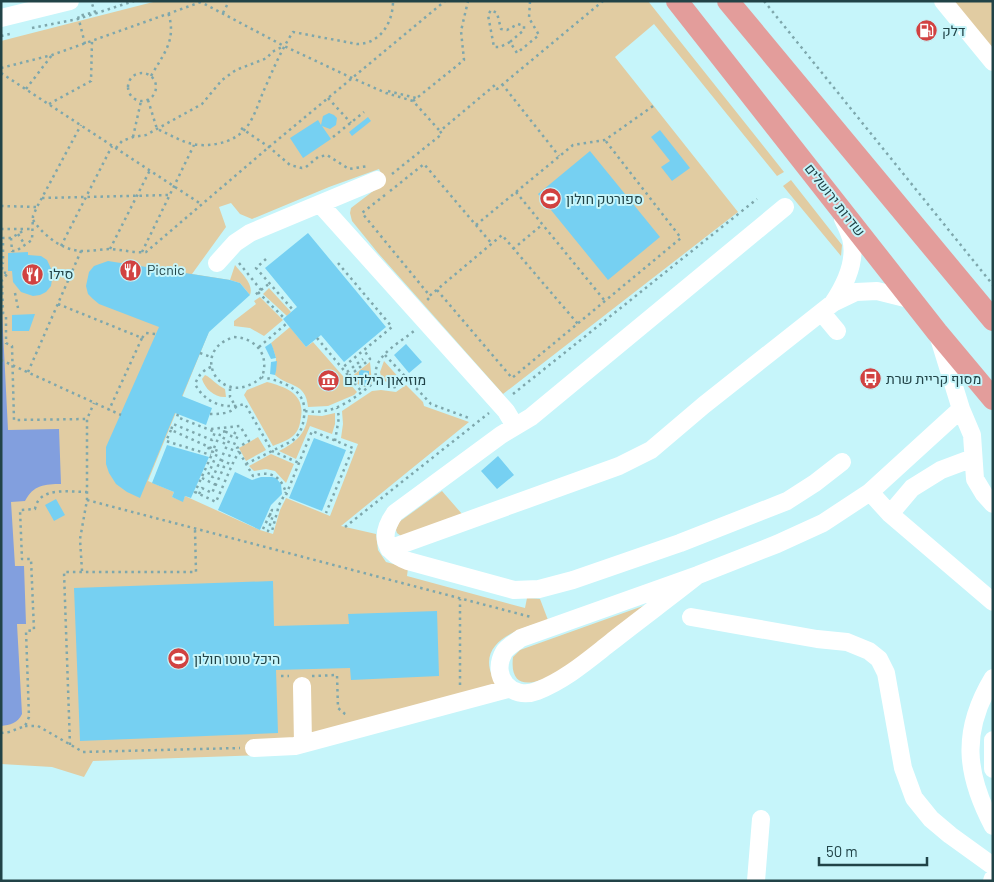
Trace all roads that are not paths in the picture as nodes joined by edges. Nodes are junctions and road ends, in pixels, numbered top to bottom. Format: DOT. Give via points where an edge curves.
graph roads {
  1 [pos="69,1"];
  2 [pos="677,1"];
  3 [pos="714,1"];
  4 [pos="728,1"];
  5 [pos="943,1"];
  6 [pos="1,18"];
  7 [pos="993,62"];
  8 [pos="811,102"];
  9 [pos="379,174"];
  10 [pos="320,204"];
  11 [pos="838,204"];
  12 [pos="785,207"];
  13 [pos="217,263"];
  14 [pos="913,300"];
  15 [pos="828,308"];
  16 [pos="993,320"];
  17 [pos="837,331"];
  18 [pos="937,332"];
  19 [pos="993,399"];
  20 [pos="961,409"];
  21 [pos="515,426"];
  22 [pos="973,458"];
  23 [pos="842,462"];
  24 [pos="870,492"];
  25 [pos="993,504"];
  26 [pos="890,514"];
  27 [pos="389,549"];
  28 [pos="698,575"];
  29 [pos="993,602"];
  30 [pos="691,617"];
  31 [pos="993,678"];
  32 [pos="300,679"];
  33 [pos="508,688"];
  34 [pos="993,740"];
  35 [pos="303,744"];
  36 [pos="254,748"];
  37 [pos="993,769"];
  38 [pos="761,819"];
  39 [pos="993,826"];
  40 [pos="993,866"];
  41 [pos="756,881"];
  1 -- 6 [label="street"];
  2 -- 11 [label="main road, שדרות ירושלים"];
  3 -- 8 [label="main road"];
  4 -- 8 [label="main road"];
  5 -- 7 [label="street"];
  8 -- 16 [label="main road"];
  9 -- 10 [label="street"];
  10 -- 13 [label="street" via="250,233"];
  10 -- 21 [label="street" via="500,404"];
  11 -- 14 [label="main road, שדרות ירושלים"];
  11 -- 15 [label="street" via="851,240 851,262 845,284"];
  12 -- 21 [label="street" via="531,417"];
  14 -- 15 [label="street" via="877,291 856,292"];
  14 -- 18 [label="main road, שדרות ירושלים"];
  15 -- 17 [label="street"];
  15 -- 27 [label="street" via="651,450 619,466"];
  18 -- 19 [label="main road, שדרות ירושלים"];
  18 -- 20 [label="street"];
  20 -- 22 [label="street" via="972,436"];
  20 -- 24 [label="street"];
  21 -- 27 [label="street" via="395,513 386,530"];
  22 -- 25 [label="street" via="975,479"];
  22 -- 26 [label="street" via="941,470 912,488"];
  23 -- 27 [label="street" via="787,501 680,543 539,589 514,590 408,561"];
  24 -- 26 [label="street"];
  24 -- 28 [label="street" via="823,523"];
  26 -- 29 [label="street"];
  28 -- 33 [label="street" via="567,676 535,692 518,693"];
  28 -- 33 [label="street" via="521,638 504,652 499,667"];
  30 -- 40 [label="street" via="847,642 879,659 886,672 902,768 914,798 931,819"];
  31 -- 39 [label="street" via="977,710 970,749 976,788"];
  32 -- 35 [label="street"];
  33 -- 35 [label="street"];
  34 -- 37 [label="street"];
  35 -- 36 [label="street"];
  38 -- 41 [label="street"];
}
